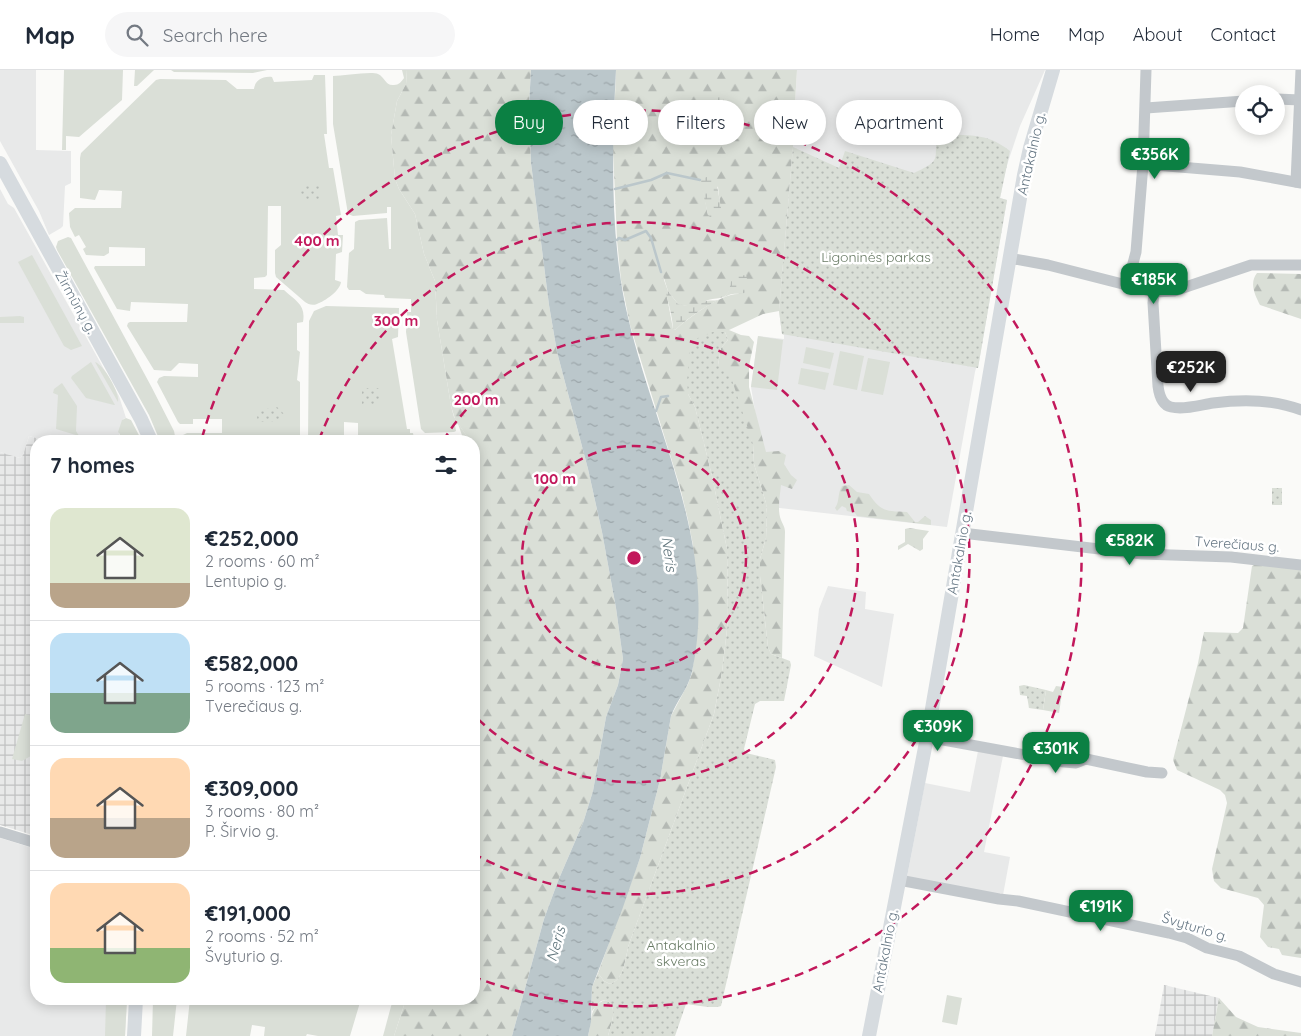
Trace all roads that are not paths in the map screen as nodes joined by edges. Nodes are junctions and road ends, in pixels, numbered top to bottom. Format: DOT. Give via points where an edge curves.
graph roads {
  1 [pos="1053,70"];
  2 [pos="1146,70"];
  3 [pos="1301,70"];
  4 [pos="1285,99"];
  5 [pos="1300,100"];
  6 [pos="1235,102"];
  7 [pos="1146,108"];
  8 [pos="0,163"];
  9 [pos="1143,164"];
  10 [pos="1298,182"];
  11 [pos="1010,258"];
  12 [pos="1301,265"];
  13 [pos="1127,286"];
  14 [pos="1154,292"];
  15 [pos="1301,410"];
  16 [pos="148,435"];
  17 [pos="962,533"];
  18 [pos="1301,564"];
  19 [pos="927,737"];
  20 [pos="1162,773"];
  21 [pos="0,832"];
  22 [pos="30,841"];
  23 [pos="899,880"];
  24 [pos="1301,982"];
  25 [pos="136,1005"];
  26 [pos="134,1036"];
  27 [pos="869,1036"];
  1 -- 11 [label="main road, Antakalnio g." via="1030,148"];
  2 -- 7 [label="street"];
  3 -- 5 [label="street"];
  4 -- 5 [label="street"];
  5 -- 10 [label="street"];
  6 -- 7 [label="street"];
  7 -- 9 [label="street"];
  8 -- 16 [label="main road, Žirmūnų g."];
  9 -- 10 [label="street" via="1240,172"];
  9 -- 13 [label="street" via="1136,252"];
  11 -- 13 [label="street" via="1048,264"];
  11 -- 17 [label="main road, Antakalnio g."];
  12 -- 14 [label="street" via="1251,265 1174,291"];
  13 -- 14 [label="street"];
  14 -- 15 [label="street" via="1158,386 1159,395 1166,405 1182,408 1246,401 1284,403"];
  17 -- 18 [label="street, Tverečiaus g." via="1142,554 1231,557"];
  17 -- 19 [label="main road, Antakalnio g."];
  19 -- 20 [label="street" via="1064,762 1076,763 1086,759"];
  19 -- 23 [label="main road, Antakalnio g."];
  21 -- 22 [label="street"];
  23 -- 24 [label="street, Švyturio g." via="1169,933 1206,948 1239,956 1274,974"];
  23 -- 27 [label="main road, Antakalnio g."];
  25 -- 26 [label="main road"];
}
